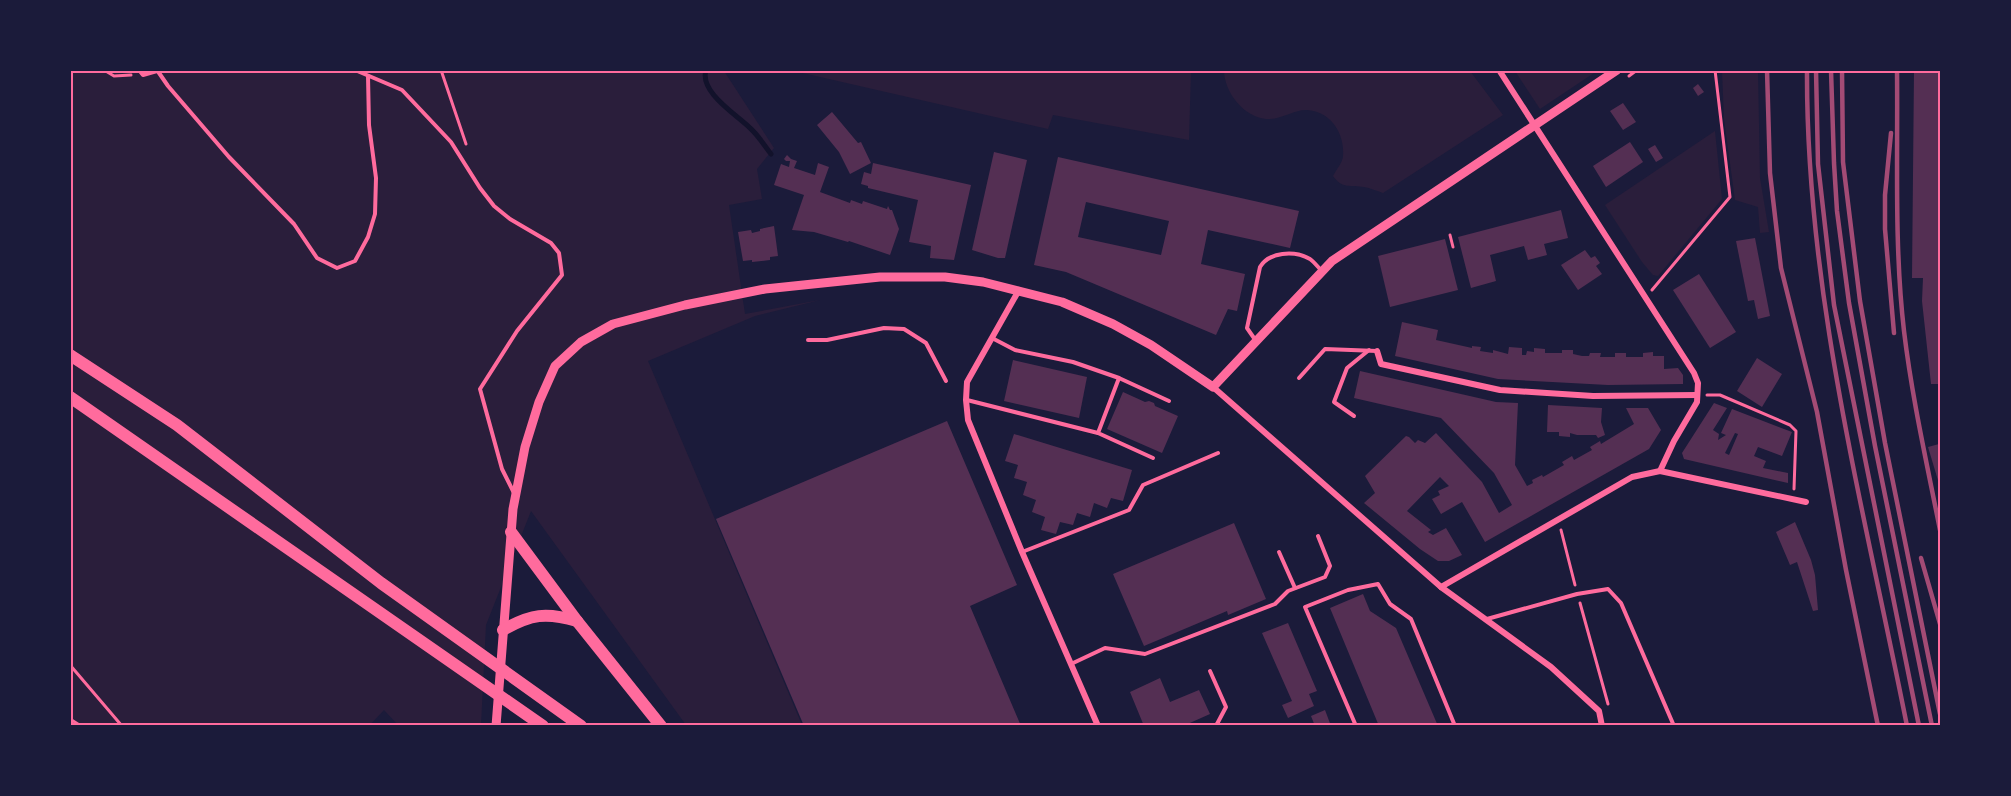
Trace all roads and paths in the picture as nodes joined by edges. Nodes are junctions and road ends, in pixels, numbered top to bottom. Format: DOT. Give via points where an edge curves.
graph roads {
  1 [pos="104,70"];
  2 [pos="139,70"];
  3 [pos="355,70"];
  4 [pos="441,70"];
  5 [pos="1499,70"];
  6 [pos="1617,70"];
  7 [pos="1637,70"];
  8 [pos="1715,70"];
  9 [pos="157,71"];
  10 [pos="143,75"];
  11 [pos="368,76"];
  12 [pos="1629,76"];
  13 [pos="1535,125"];
  14 [pos="466,145"];
  15 [pos="1450,235"];
  16 [pos="1453,247"];
  17 [pos="1321,271"];
  18 [pos="1019,290"];
  19 [pos="1646,298"];
  20 [pos="991,338"];
  21 [pos="808,340"];
  22 [pos="1256,341"];
  23 [pos="1369,350"];
  24 [pos="1377,351"];
  25 [pos="70,355"];
  26 [pos="1119,378"];
  27 [pos="1299,378"];
  28 [pos="946,381"];
  29 [pos="1213,387"];
  30 [pos="1697,395"];
  31 [pos="70,397"];
  32 [pos="966,400"];
  33 [pos="1169,401"];
  34 [pos="1354,416"];
  35 [pos="1098,433"];
  36 [pos="1218,453"];
  37 [pos="1153,458"];
  38 [pos="1660,471"];
  39 [pos="515,493"];
  40 [pos="1794,500"];
  41 [pos="1806,502"];
  42 [pos="1558,520"];
  43 [pos="511,532"];
  44 [pos="1318,536"];
  45 [pos="1023,552"];
  46 [pos="1280,552"];
  47 [pos="1441,587"];
  48 [pos="1295,588"];
  49 [pos="1577,594"];
  50 [pos="1487,619"];
  51 [pos="577,621"];
  52 [pos="503,630"];
  53 [pos="1071,664"];
  54 [pos="70,665"];
  55 [pos="1210,671"];
  56 [pos="1610,714"];
  57 [pos="70,719"];
  58 [pos="540,723"];
  59 [pos="81,726"];
  60 [pos="122,726"];
  61 [pos="496,726"];
  62 [pos="581,726"];
  63 [pos="661,726"];
  64 [pos="1098,726"];
  65 [pos="1214,726"];
  66 [pos="1356,726"];
  67 [pos="1455,726"];
  68 [pos="1602,726"];
  69 [pos="1674,726"];
  1 -- 10 [label="path" via="114,76"];
  2 -- 10 [label="lane"];
  3 -- 11 [label="lane"];
  4 -- 14 [label="path"];
  5 -- 13 [label="street"];
  6 -- 13 [label="street"];
  7 -- 12 [label="path"];
  8 -- 19 [label="path" via="1730,197"];
  9 -- 10 [label="lane"];
  9 -- 11 [label="lane" via="229,157 294,225 317,258 337,268 355,261 369,237 375,213"];
  11 -- 39 [label="lane" via="402,90 451,142 494,206 551,243 559,253 562,275 517,331 480,390 502,469"];
  13 -- 17 [label="street"];
  13 -- 19 [label="street"];
  15 -- 16 [label="path"];
  17 -- 22 [label="street"];
  17 -- 22 [label="lane" via="1310,260 1294,255 1275,255 1264,261 1247,328"];
  18 -- 20 [label="street"];
  18 -- 29 [label="street" via="1062,302 1113,324"];
  18 -- 39 [label="street" via="945,277 879,277 765,289 613,324 580,342 555,366 525,447"];
  19 -- 30 [label="street" via="1694,373"];
  20 -- 26 [label="lane" via="1015,350 1072,362"];
  20 -- 32 [label="street" via="967,382"];
  21 -- 28 [label="lane" via="885,328 904,329 926,343"];
  22 -- 29 [label="street"];
  23 -- 24 [label="lane"];
  23 -- 27 [label="lane" via="1325,349"];
  23 -- 34 [label="lane" via="1347,368 1334,402"];
  24 -- 30 [label="street" via="1382,364 1500,390 1593,396"];
  25 -- 62 [label="highway" via="177,425 381,583"];
  26 -- 33 [label="lane"];
  26 -- 35 [label="lane"];
  29 -- 47 [label="street"];
  30 -- 38 [label="street" via="1697,402"];
  30 -- 40 [label="path" via="1720,395 1796,431"];
  31 -- 58 [label="highway"];
  32 -- 35 [label="lane"];
  32 -- 45 [label="street" via="968,420"];
  35 -- 37 [label="lane"];
  36 -- 45 [label="lane" via="1143,485 1129,510"];
  38 -- 40 [label="street"];
  38 -- 42 [label="street" via="1632,477"];
  39 -- 43 [label="street"];
  40 -- 41 [label="street"];
  42 -- 47 [label="street"];
  42 -- 49 [label="path"];
  43 -- 51 [label="highway"];
  43 -- 52 [label="street"];
  44 -- 48 [label="lane" via="1330,566 1325,577"];
  45 -- 53 [label="street"];
  46 -- 48 [label="lane"];
  47 -- 50 [label="street"];
  48 -- 53 [label="lane" via="1275,604 1145,654 1105,648"];
  49 -- 50 [label="lane"];
  49 -- 56 [label="path"];
  49 -- 69 [label="lane" via="1608,589 1622,603"];
  50 -- 68 [label="street" via="1551,667 1599,711"];
  51 -- 52 [label="highway" via="539,615"];
  51 -- 63 [label="highway"];
  52 -- 61 [label="street"];
  53 -- 64 [label="street"];
  54 -- 60 [label="path"];
  55 -- 65 [label="lane" via="1226,707"];
  57 -- 59 [label="path"];
  66 -- 67 [label="lane" via="1305,607 1348,590 1378,584 1390,604 1411,619"];
}
